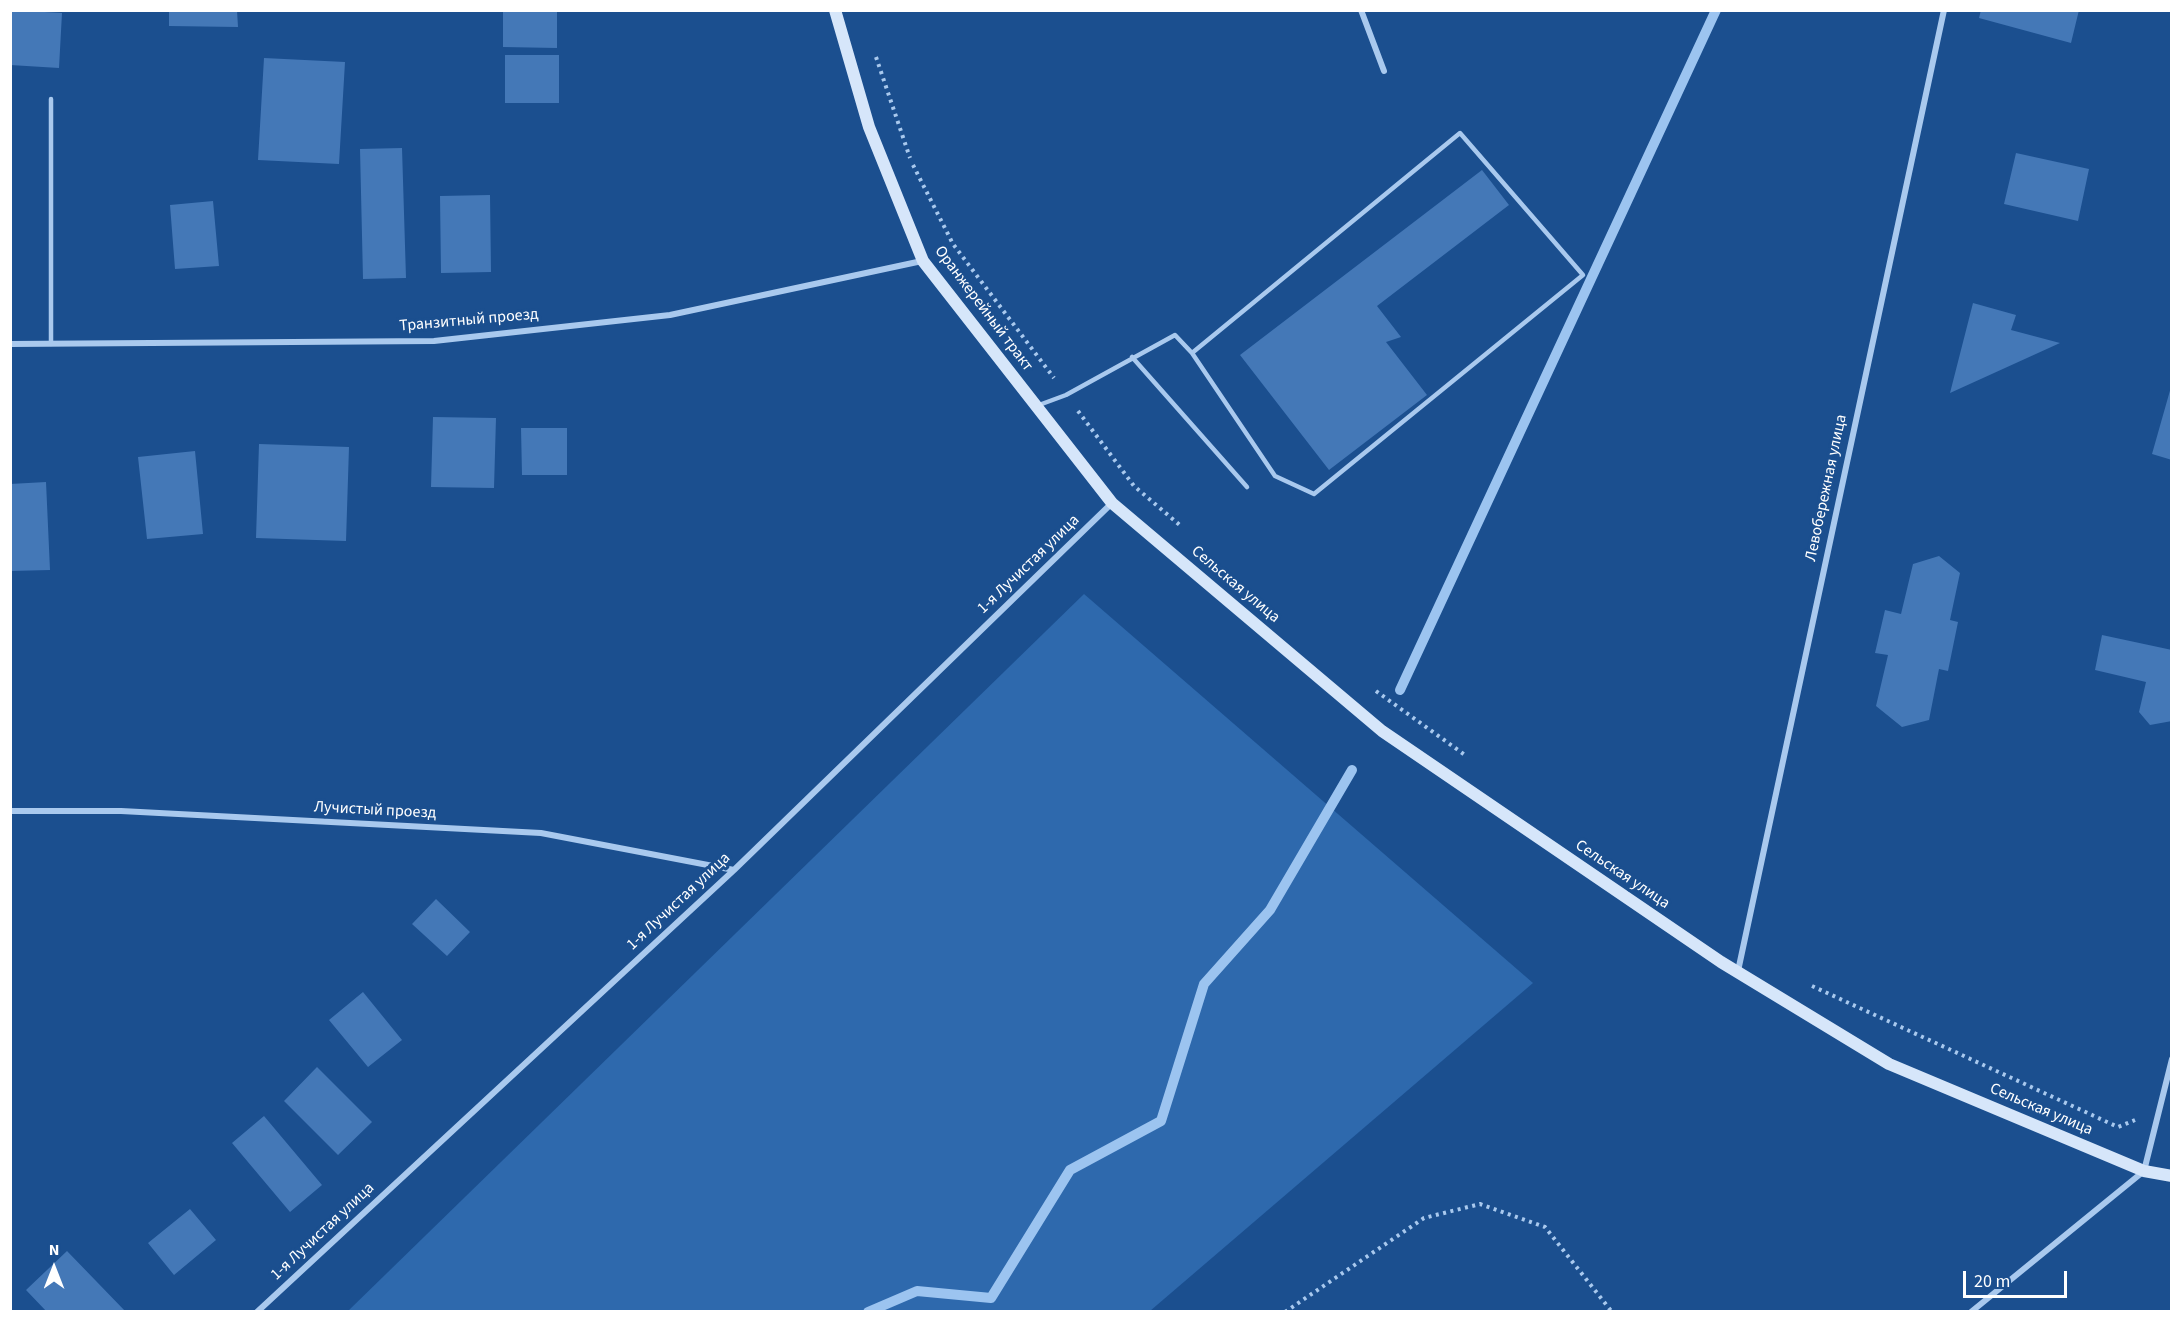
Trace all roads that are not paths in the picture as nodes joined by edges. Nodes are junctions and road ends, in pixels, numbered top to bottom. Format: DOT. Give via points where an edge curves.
graph roads {
  1 [pos="835,10"];
  2 [pos="1361,10"];
  3 [pos="1944,10"];
  4 [pos="1384,71"];
  5 [pos="51,99"];
  6 [pos="923,261"];
  7 [pos="10,344"];
  8 [pos="51,344"];
  9 [pos="1192,353"];
  10 [pos="1132,357"];
  11 [pos="1036,406"];
  12 [pos="1247,487"];
  13 [pos="1112,503"];
  14 [pos="10,811"];
  15 [pos="734,870"];
  16 [pos="1738,972"];
  17 [pos="2172,1059"];
  18 [pos="2144,1171"];
  19 [pos="2172,1176"];
  20 [pos="257,1311"];
  21 [pos="1971,1311"];
  1 -- 6 [label="street, Оранжерейный тракт" via="869,127"];
  2 -- 4 [label="street"];
  3 -- 16 [label="street, Левобережная улица"];
  5 -- 8 [label="lane"];
  6 -- 8 [label="street, Транзитный проезд" via="670,315 434,341"];
  6 -- 11 [label="street, Оранжерейный тракт"];
  7 -- 8 [label="street, Транзитный проезд"];
  9 -- 9 [label="lane" via="1460,133 1582,275 1314,494 1275,476"];
  9 -- 10 [label="lane" via="1175,335"];
  10 -- 11 [label="lane"];
  10 -- 12 [label="lane"];
  11 -- 13 [label="street, Оранжерейный тракт"];
  13 -- 15 [label="street, 1-я Лучистая улица"];
  13 -- 16 [label="street, Сельская улица" via="1382,731"];
  14 -- 15 [label="street, Лучистый проезд" via="122,811 541,833"];
  15 -- 20 [label="street, 1-я Лучистая улица"];
  16 -- 18 [label="street, Сельская улица" via="1889,1064"];
  17 -- 18 [label="street"];
  18 -- 19 [label="street, Сельская улица"];
  18 -- 21 [label="street"];
}
